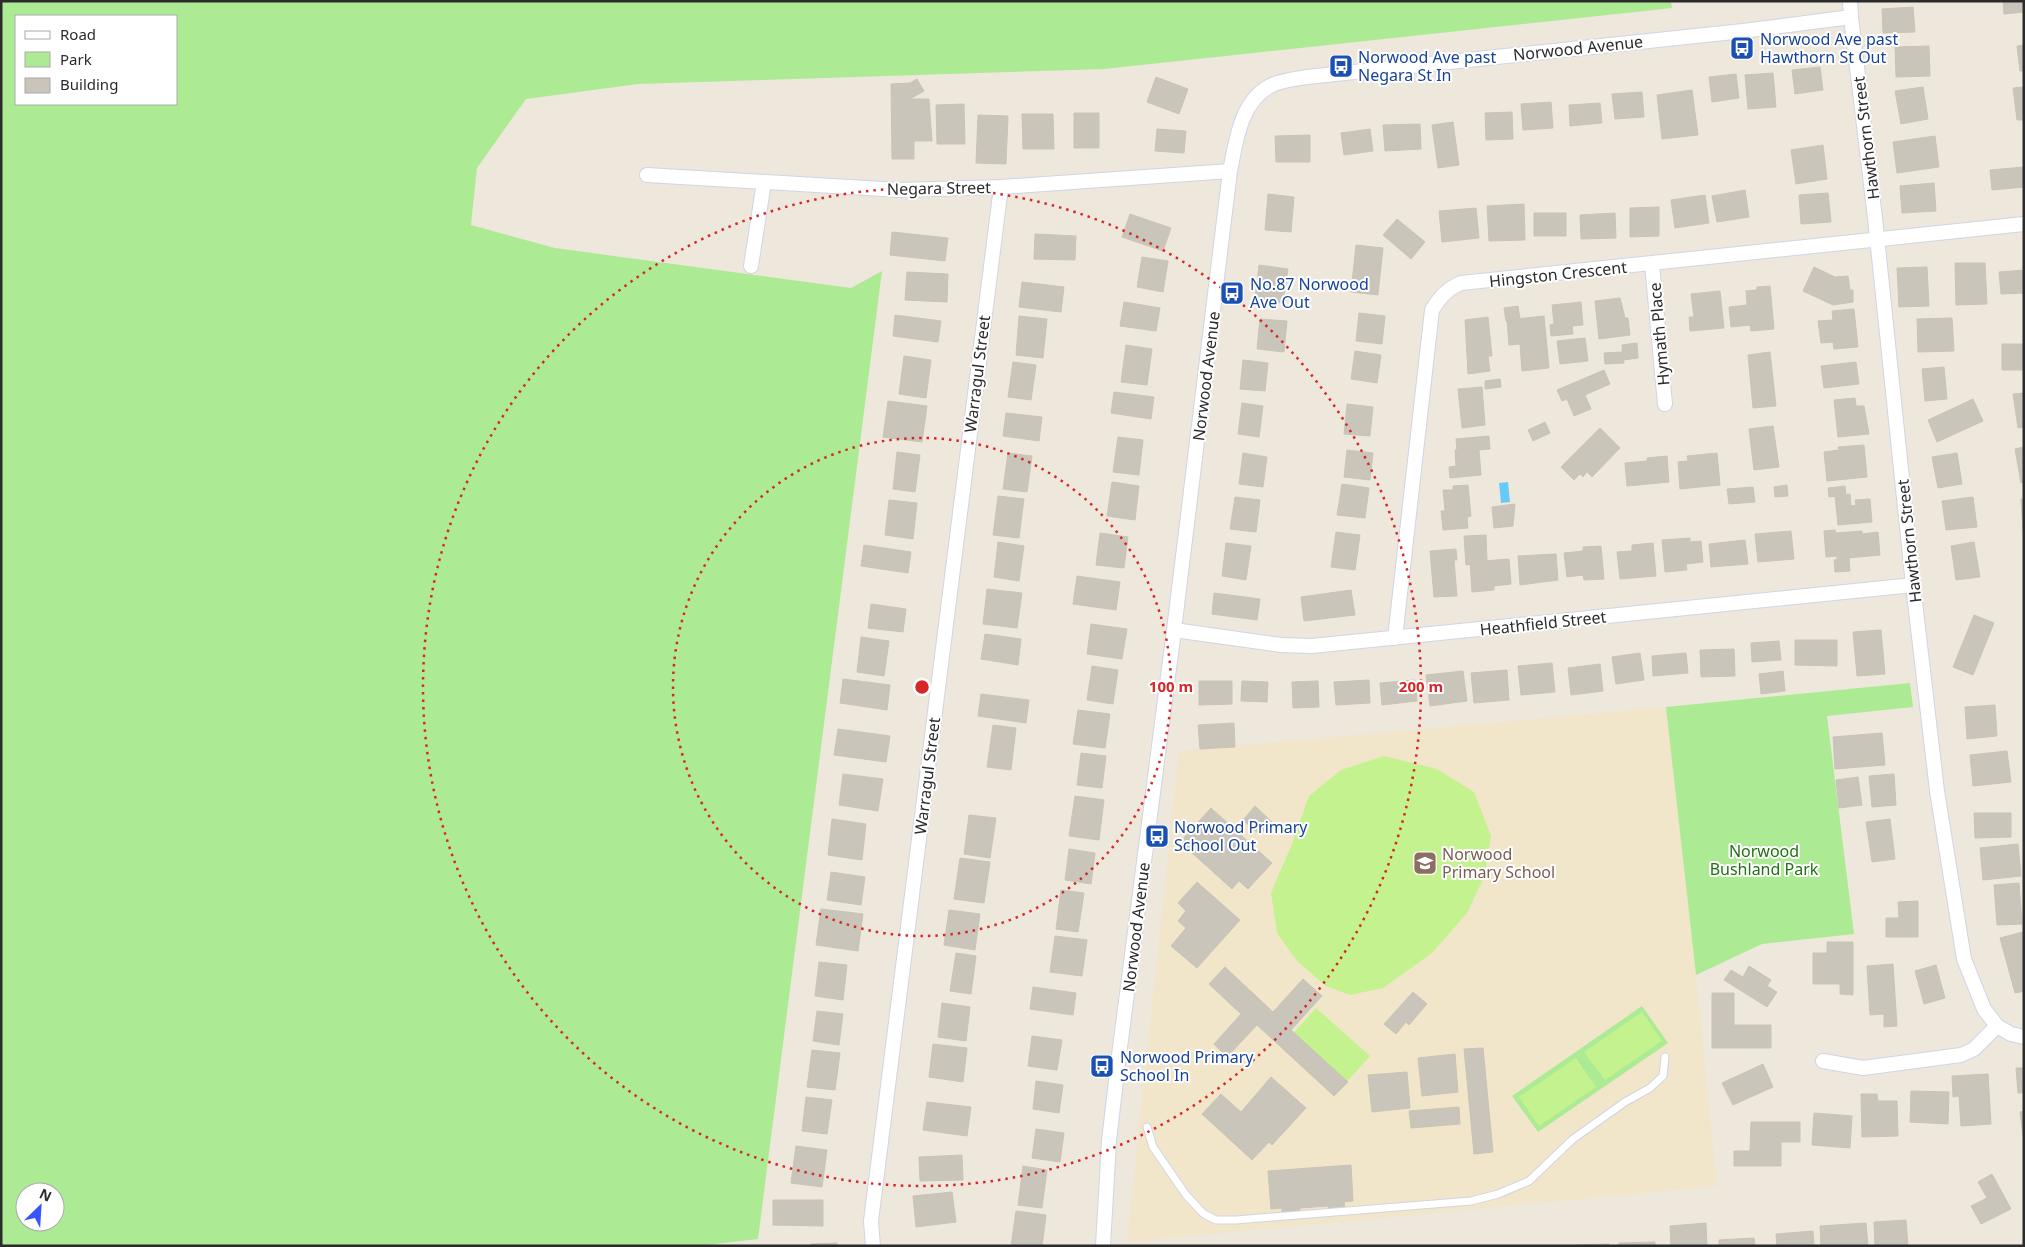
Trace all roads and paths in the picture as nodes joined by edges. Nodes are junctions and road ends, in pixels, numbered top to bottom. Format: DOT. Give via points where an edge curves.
graph roads {
  1 [pos="1850,1"];
  2 [pos="1851,17"];
  3 [pos="1230,171"];
  4 [pos="647,175"];
  5 [pos="764,182"];
  6 [pos="1001,187"];
  7 [pos="2024,224"];
  8 [pos="1878,240"];
  9 [pos="1652,264"];
  10 [pos="751,266"];
  11 [pos="1665,404"];
  12 [pos="1913,585"];
  13 [pos="1174,630"];
  14 [pos="1395,638"];
  15 [pos="1997,1026"];
  16 [pos="2024,1037"];
  17 [pos="1665,1057"];
  18 [pos="1823,1061"];
  19 [pos="1147,1127"];
  20 [pos="873,1246"];
  21 [pos="1103,1246"];
  1 -- 2 [label="street"];
  2 -- 3 [label="street, Norwood Avenue" via="1287,81 1269,86 1244,115"];
  2 -- 8 [label="street, Hawthorn Street"];
  3 -- 6 [label="street, Negara Street"];
  3 -- 13 [label="street, Norwood Avenue"];
  4 -- 5 [label="street, Negara Street"];
  5 -- 6 [label="street, Negara Street" via="898,190"];
  5 -- 10 [label="street"];
  6 -- 20 [label="street, Warragul Street" via="872,1221"];
  7 -- 8 [label="street, Hingston Crescent"];
  8 -- 9 [label="street, Hingston Crescent"];
  8 -- 12 [label="street, Hawthorn Street"];
  9 -- 11 [label="street, Hymath Place"];
  9 -- 14 [label="street, Hingston Crescent" via="1461,284 1449,288 1439,298 1432,310"];
  12 -- 14 [label="street, Heathfield Street"];
  12 -- 15 [label="street, Hawthorn Street" via="1937,791 1964,959 1984,1009"];
  13 -- 14 [label="street, Heathfield Street" via="1304,645"];
  13 -- 21 [label="street, Norwood Avenue" via="1109,1141"];
  15 -- 16 [label="street"];
  15 -- 18 [label="street" via="1974,1049 1961,1055 1863,1068"];
  17 -- 19 [label="lane" via="1663,1076 1650,1088 1572,1139 1529,1180 1471,1202 1216,1220 1204,1214 1186,1195 1153,1147"];
}
